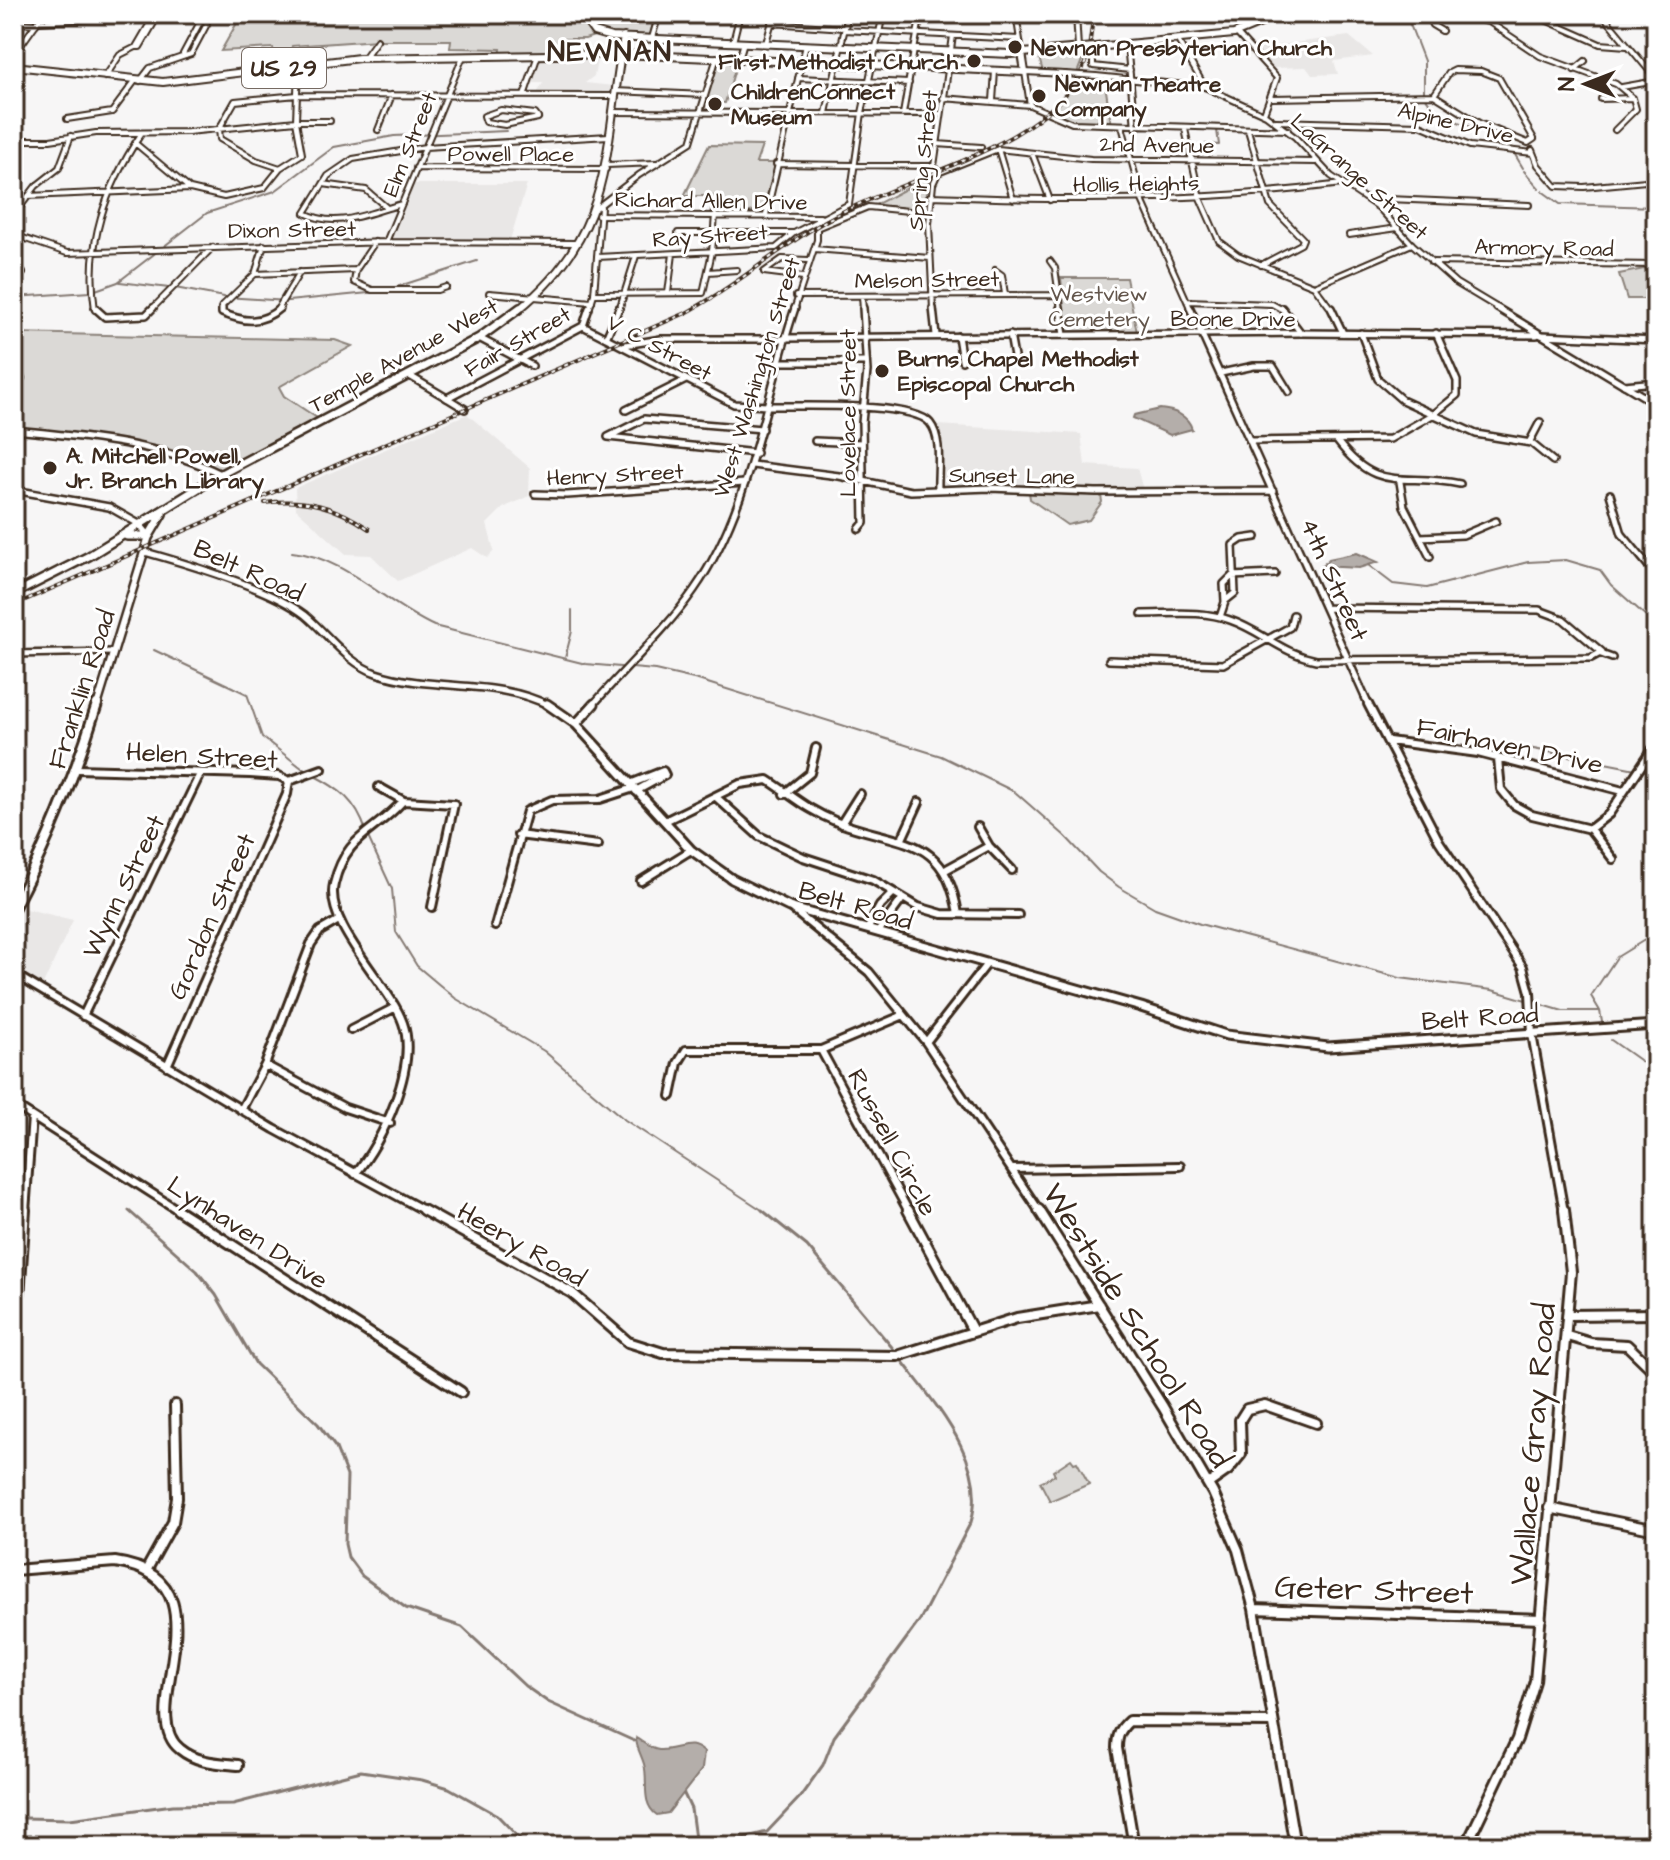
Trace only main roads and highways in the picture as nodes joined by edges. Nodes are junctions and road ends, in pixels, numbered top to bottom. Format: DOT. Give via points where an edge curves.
graph roads {
  1 [pos="581,14"];
  2 [pos="1283,14"];
  3 [pos="624,37"];
  4 [pos="620,54"];
  5 [pos="1022,54"];
  6 [pos="14,66"];
  7 [pos="167,508"];
  8 [pos="139,524"];
  9 [pos="149,536"];
  10 [pos="119,538"];
  11 [pos="14,594"];
  12 [pos="17,896"];
  13 [pos="14,907"];
  1 -- 3 [label="main road" via="595,33"];
  2 -- 5 [label="main road, bridge" via="1237,34"];
  3 -- 4 [label="main road"];
  3 -- 5 [label="main road"];
  4 -- 5 [label="main road, LaGrange Street / US 29" via="1025,72"];
  4 -- 6 [label="main road, US 29" via="364,58 138,81"];
  4 -- 7 [label="main road, Temple Avenue West" via="598,210 532,298 479,338 221,474"];
  7 -- 8 [label="main road, Temple Avenue West"];
  7 -- 9 [label="main road"];
  8 -- 9 [label="main road"];
  8 -- 10 [label="main road, Temple Avenue West"];
  9 -- 10 [label="main road"];
  9 -- 12 [label="main road, Franklin Road" via="77,769"];
  10 -- 11 [label="main road, Temple Avenue West"];
  12 -- 13 [label="main road, Franklin Road"];
}
